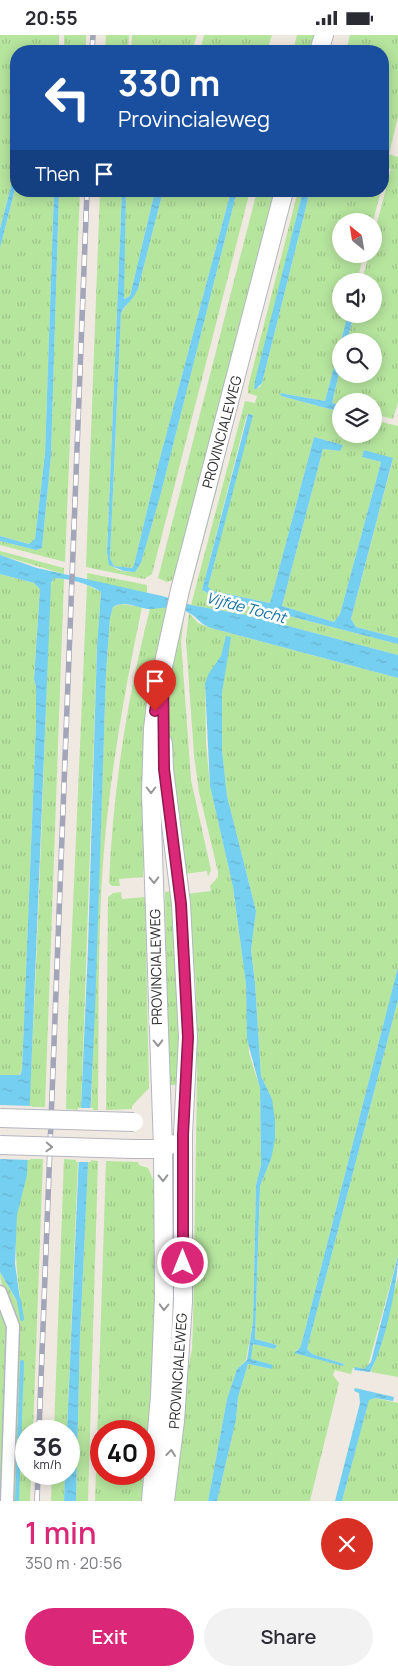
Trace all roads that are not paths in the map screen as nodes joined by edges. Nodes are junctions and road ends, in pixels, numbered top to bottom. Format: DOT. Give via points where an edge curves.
graph roads {
  1 [pos="282,197"];
  2 [pos="163,673"];
  3 [pos="0,1119"];
  4 [pos="160,1120"];
  5 [pos="183,1135"];
  6 [pos="0,1145"];
  7 [pos="163,1149"];
  8 [pos="0,1292"];
  9 [pos="8,1501"];
  10 [pos="151,1501"];
  11 [pos="165,1501"];
  1 -- 2 [label="main road, PROVINCIALEWEG" via="177,605"];
  2 -- 4 [label="main road, PROVINCIALEWEG, one-way" via="152,729 151,794"];
  2 -- 5 [label="main road, PROVINCIALEWEG" via="164,769 181,904 188,1037"];
  3 -- 4 [label="main road, bridge"];
  4 -- 5 [label="main road"];
  4 -- 7 [label="main road, PROVINCIALEWEG"];
  5 -- 7 [label="main road"];
  11 -- 5 [label="main road, PROVINCIALEWEG, one-way" via="175,1421 183,1303"];
  6 -- 7 [label="main road, one-way, bridge"];
  7 -- 10 [label="main road, PROVINCIALEWEG, one-way" via="163,1343"];
  8 -- 9 [label="street" via="13,1326"];
}
